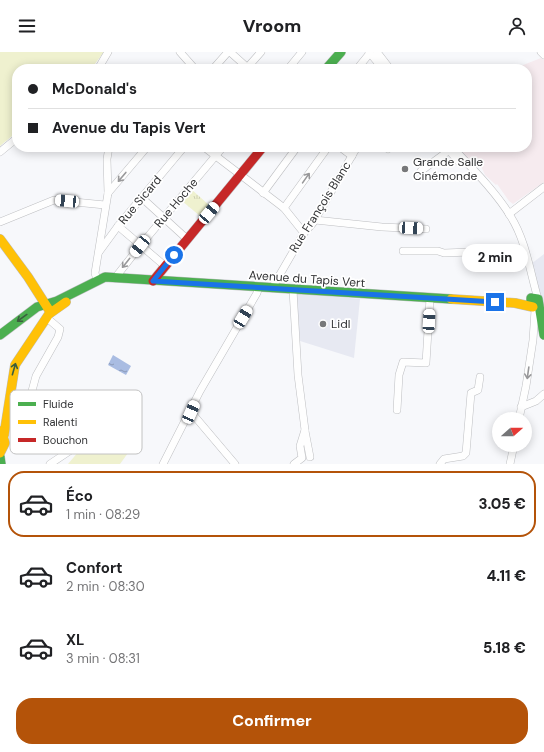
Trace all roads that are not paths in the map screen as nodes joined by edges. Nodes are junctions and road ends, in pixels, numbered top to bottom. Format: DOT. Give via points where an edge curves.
graph roads {
  1 [pos="108,52"];
  2 [pos="180,52"];
  3 [pos="229,52"];
  4 [pos="261,52"];
  5 [pos="302,52"];
  6 [pos="341,52"];
  7 [pos="541,52"];
  8 [pos="373,53"];
  9 [pos="544,55"];
  10 [pos="101,64"];
  11 [pos="189,64"];
  12 [pos="218,64"];
  13 [pos="243,64"];
  14 [pos="251,64"];
  15 [pos="292,64"];
  16 [pos="330,64"];
  17 [pos="362,64"];
  18 [pos="381,64"];
  19 [pos="12,142"];
  20 [pos="0,152"];
  21 [pos="108,152"];
  22 [pos="143,152"];
  23 [pos="180,152"];
  24 [pos="211,152"];
  25 [pos="219,152"];
  26 [pos="259,152"];
  27 [pos="293,152"];
  28 [pos="324,152"];
  29 [pos="347,152"];
  30 [pos="355,152"];
  31 [pos="445,152"];
  32 [pos="454,152"];
  33 [pos="216,156"];
  34 [pos="352,156"];
  35 [pos="420,171"];
  36 [pos="240,176"];
  37 [pos="544,187"];
  38 [pos="108,193"];
  39 [pos="263,193"];
  40 [pos="142,198"];
  41 [pos="105,205"];
  42 [pos="284,208"];
  43 [pos="507,211"];
  44 [pos="165,217"];
  45 [pos="315,220"];
  46 [pos="0,222"];
  47 [pos="118,226"];
  48 [pos="426,229"];
  49 [pos="304,233"];
  50 [pos="187,239"];
  51 [pos="0,240"];
  52 [pos="140,246"];
  53 [pos="524,250"];
  54 [pos="403,251"];
  55 [pos="98,254"];
  56 [pos="165,266"];
  57 [pos="115,278"];
  58 [pos="97,280"];
  59 [pos="153,281"];
  60 [pos="259,287"];
  61 [pos="272,288"];
  62 [pos="293,290"];
  63 [pos="430,298"];
  64 [pos="534,303"];
  65 [pos="47,304"];
  66 [pos="48,316"];
  67 [pos="0,335"];
  68 [pos="544,335"];
  69 [pos="480,377"];
  70 [pos="10,390"];
  71 [pos="32,390"];
  72 [pos="10,391"];
  73 [pos="543,395"];
  74 [pos="522,407"];
  75 [pos="397,410"];
  76 [pos="191,412"];
  77 [pos="521,412"];
  78 [pos="305,430"];
  79 [pos="2,433"];
  80 [pos="513,452"];
  81 [pos="0,453"];
  82 [pos="65,454"];
  83 [pos="0,457"];
  84 [pos="310,457"];
  85 [pos="1,464"];
  86 [pos="50,464"];
  87 [pos="163,464"];
  88 [pos="235,464"];
  89 [pos="294,464"];
  90 [pos="440,464"];
  91 [pos="510,464"];
  1 -- 10 [label="street"];
  2 -- 11 [label="street"];
  3 -- 12 [label="street"];
  3 -- 13 [label="street"];
  4 -- 14 [label="street"];
  5 -- 15 [label="street"];
  6 -- 16 [label="main road"];
  7 -- 9 [label="street"];
  8 -- 17 [label="street"];
  8 -- 18 [label="street"];
  19 -- 20 [label="street"];
  21 -- 38 [label="street"];
  22 -- 38 [label="street, one-way"];
  23 -- 40 [label="street, Rue Sicard"];
  24 -- 33 [label="street"];
  25 -- 33 [label="street, Rue Hoche"];
  26 -- 36 [label="main road"];
  27 -- 39 [label="street"];
  42 -- 28 [label="street, one-way"];
  29 -- 34 [label="street"];
  30 -- 34 [label="street, Rue François Blanc"];
  31 -- 35 [label="street"];
  32 -- 43 [label="street"];
  33 -- 36 [label="street"];
  33 -- 44 [label="street, Rue Hoche"];
  34 -- 45 [label="street, Rue François Blanc"];
  36 -- 39 [label="street"];
  36 -- 50 [label="main road"];
  37 -- 43 [label="street"];
  38 -- 41 [label="street"];
  39 -- 42 [label="street"];
  40 -- 44 [label="street"];
  40 -- 47 [label="street, Rue Sicard"];
  41 -- 46 [label="street" via="54,200"];
  41 -- 55 [label="street"];
  42 -- 49 [label="street"];
  43 -- 53 [label="street"];
  44 -- 50 [label="street"];
  44 -- 52 [label="street, Rue Hoche"];
  45 -- 48 [label="street"];
  45 -- 49 [label="street, Rue François Blanc"];
  47 -- 52 [label="street"];
  47 -- 55 [label="street, Rue Sicard"];
  49 -- 61 [label="street, Rue François Blanc"];
  50 -- 56 [label="main road"];
  51 -- 65 [label="main road"];
  52 -- 56 [label="street"];
  52 -- 57 [label="street, Rue Hoche, one-way"];
  53 -- 54 [label="street" via="444,253"];
  53 -- 64 [label="street"];
  55 -- 58 [label="street" via="95,273"];
  56 -- 59 [label="main road"];
  57 -- 58 [label="main road, Avenue du Tapis Vert" via="105,277"];
  57 -- 59 [label="main road, Avenue du Tapis Vert"];
  58 -- 65 [label="main road"];
  58 -- 66 [label="main road"];
  59 -- 60 [label="main road, Avenue du Tapis Vert"];
  60 -- 61 [label="main road, Avenue du Tapis Vert"];
  60 -- 76 [label="street" via="200,391"];
  61 -- 62 [label="main road, Avenue du Tapis Vert"];
  62 -- 63 [label="main road, Avenue du Tapis Vert"];
  62 -- 78 [label="street" via="298,375"];
  63 -- 64 [label="main road, Avenue du Tapis Vert"];
  63 -- 75 [label="street" via="426,364 403,362 399,375"];
  64 -- 68 [label="main road"];
  64 -- 74 [label="street, one-way" via="533,340"];
  65 -- 66 [label="main road"];
  65 -- 67 [label="main road, one-way" via="37,307"];
  70 -- 66 [label="main road, one-way" via="15,365"];
  66 -- 71 [label="street" via="60,329 36,376"];
  69 -- 90 [label="street" via="478,390 470,393 466,453 463,456 444,459"];
  79 -- 72 [label="main road, one-way"];
  73 -- 74 [label="street"];
  74 -- 77 [label="street"];
  76 -- 87 [label="street"];
  76 -- 88 [label="street"];
  78 -- 84 [label="street"];
  78 -- 89 [label="street" via="300,446 302,458"];
  79 -- 81 [label="main road" via="4,447"];
  80 -- 91 [label="street"];
  82 -- 86 [label="street"];
  83 -- 85 [label="main road"];
}
